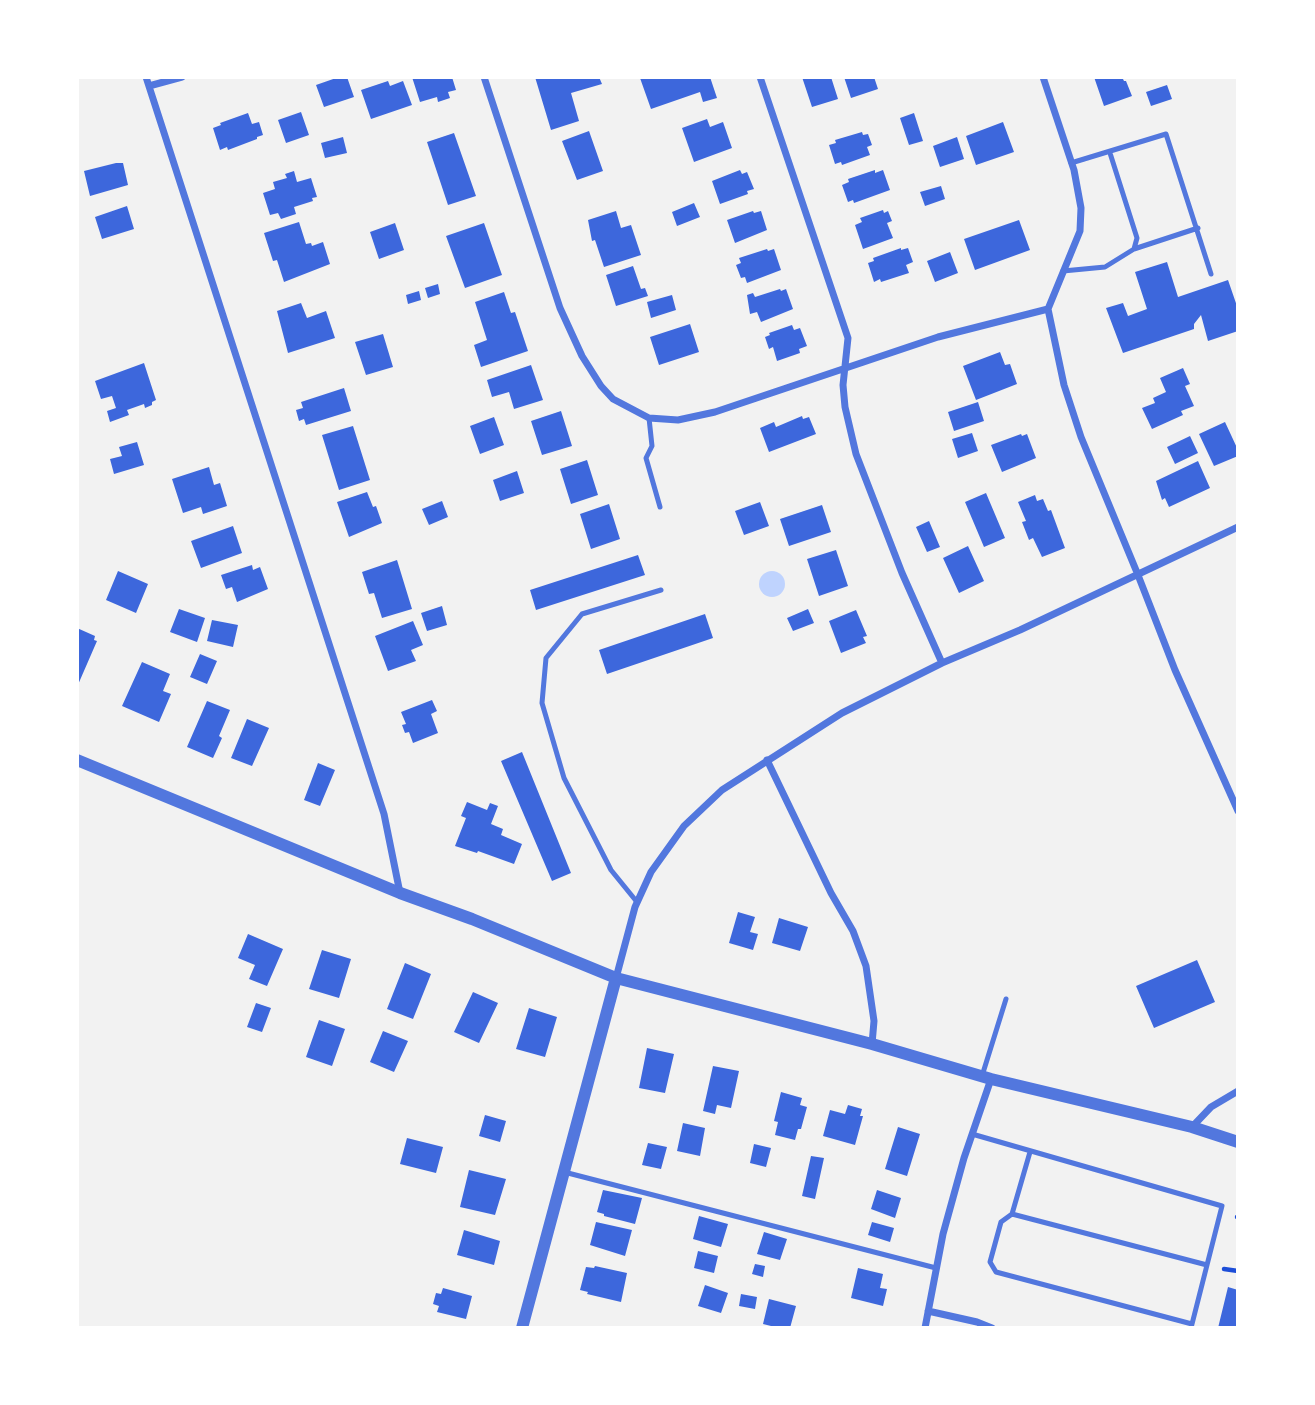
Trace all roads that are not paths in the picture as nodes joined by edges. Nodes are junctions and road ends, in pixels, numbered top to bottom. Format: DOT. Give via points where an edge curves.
graph roads {
  1 [pos="146,77"];
  2 [pos="182,77"];
  3 [pos="484,77"];
  4 [pos="760,77"];
  5 [pos="1043,77"];
  6 [pos="149,86"];
  7 [pos="1110,153"];
  8 [pos="1072,163"];
  9 [pos="1198,228"];
  10 [pos="1134,249"];
  11 [pos="1063,271"];
  12 [pos="1211,274"];
  13 [pos="1048,309"];
  14 [pos="844,367"];
  15 [pos="649,418"];
  16 [pos="660,507"];
  17 [pos="1238,527"];
  18 [pos="1138,575"];
  19 [pos="661,590"];
  20 [pos="942,663"];
  21 [pos="77,760"];
  22 [pos="767,760"];
  23 [pos="1238,811"];
  24 [pos="400,893"];
  25 [pos="637,902"];
  26 [pos="616,978"];
  27 [pos="1006,999"];
  28 [pos="872,1044"];
  29 [pos="986,1078"];
  30 [pos="1238,1091"];
  31 [pos="1192,1127"];
  32 [pos="972,1134"];
  33 [pos="1238,1142"];
  34 [pos="1030,1152"];
  35 [pos="564,1172"];
  36 [pos="1012,1214"];
  37 [pos="1207,1265"];
  38 [pos="936,1268"];
  39 [pos="928,1311"];
  40 [pos="1192,1326"];
  41 [pos="522,1328"];
  42 [pos="925,1328"];
  43 [pos="992,1328"];
  1 -- 6 [label="street"];
  2 -- 6 [label="street"];
  3 -- 15 [label="street" via="560,308 582,356 613,399"];
  4 -- 14 [label="street" via="848,338"];
  5 -- 8 [label="street"];
  6 -- 24 [label="street" via="384,814"];
  7 -- 8 [label="lane"];
  7 -- 9 [label="lane" via="1166,134"];
  7 -- 10 [label="lane" via="1138,238"];
  8 -- 11 [label="street" via="1081,208 1080,231"];
  9 -- 10 [label="lane"];
  9 -- 12 [label="lane"];
  10 -- 11 [label="lane" via="1105,267"];
  11 -- 13 [label="street"];
  13 -- 14 [label="street"];
  13 -- 18 [label="street" via="1081,437"];
  14 -- 15 [label="street" via="715,412 678,420"];
  14 -- 20 [label="street" via="845,407 862,472"];
  15 -- 16 [label="lane" via="652,446 646,458"];
  17 -- 18 [label="street"];
  18 -- 20 [label="street"];
  18 -- 23 [label="street"];
  19 -- 25 [label="lane" via="582,614 546,658 542,703 564,778 611,870"];
  20 -- 22 [label="street" via="842,713"];
  21 -- 24 [label="street"];
  22 -- 25 [label="street" via="722,790 684,826 651,872"];
  22 -- 28 [label="street" via="866,966 874,1021"];
  24 -- 26 [label="street"];
  25 -- 26 [label="street"];
  26 -- 28 [label="street"];
  26 -- 35 [label="street"];
  27 -- 29 [label="lane"];
  28 -- 29 [label="street"];
  29 -- 31 [label="street"];
  29 -- 32 [label="street"];
  30 -- 31 [label="street" via="1211,1107"];
  31 -- 33 [label="street"];
  32 -- 34 [label="lane"];
  32 -- 38 [label="street"];
  34 -- 36 [label="lane"];
  34 -- 37 [label="lane" via="1222,1206"];
  35 -- 38 [label="lane"];
  35 -- 41 [label="street"];
  36 -- 37 [label="lane"];
  36 -- 40 [label="lane" via="1000,1222 990,1262 996,1272"];
  37 -- 40 [label="lane"];
  38 -- 39 [label="street"];
  39 -- 42 [label="street"];
  39 -- 43 [label="street"];
}
